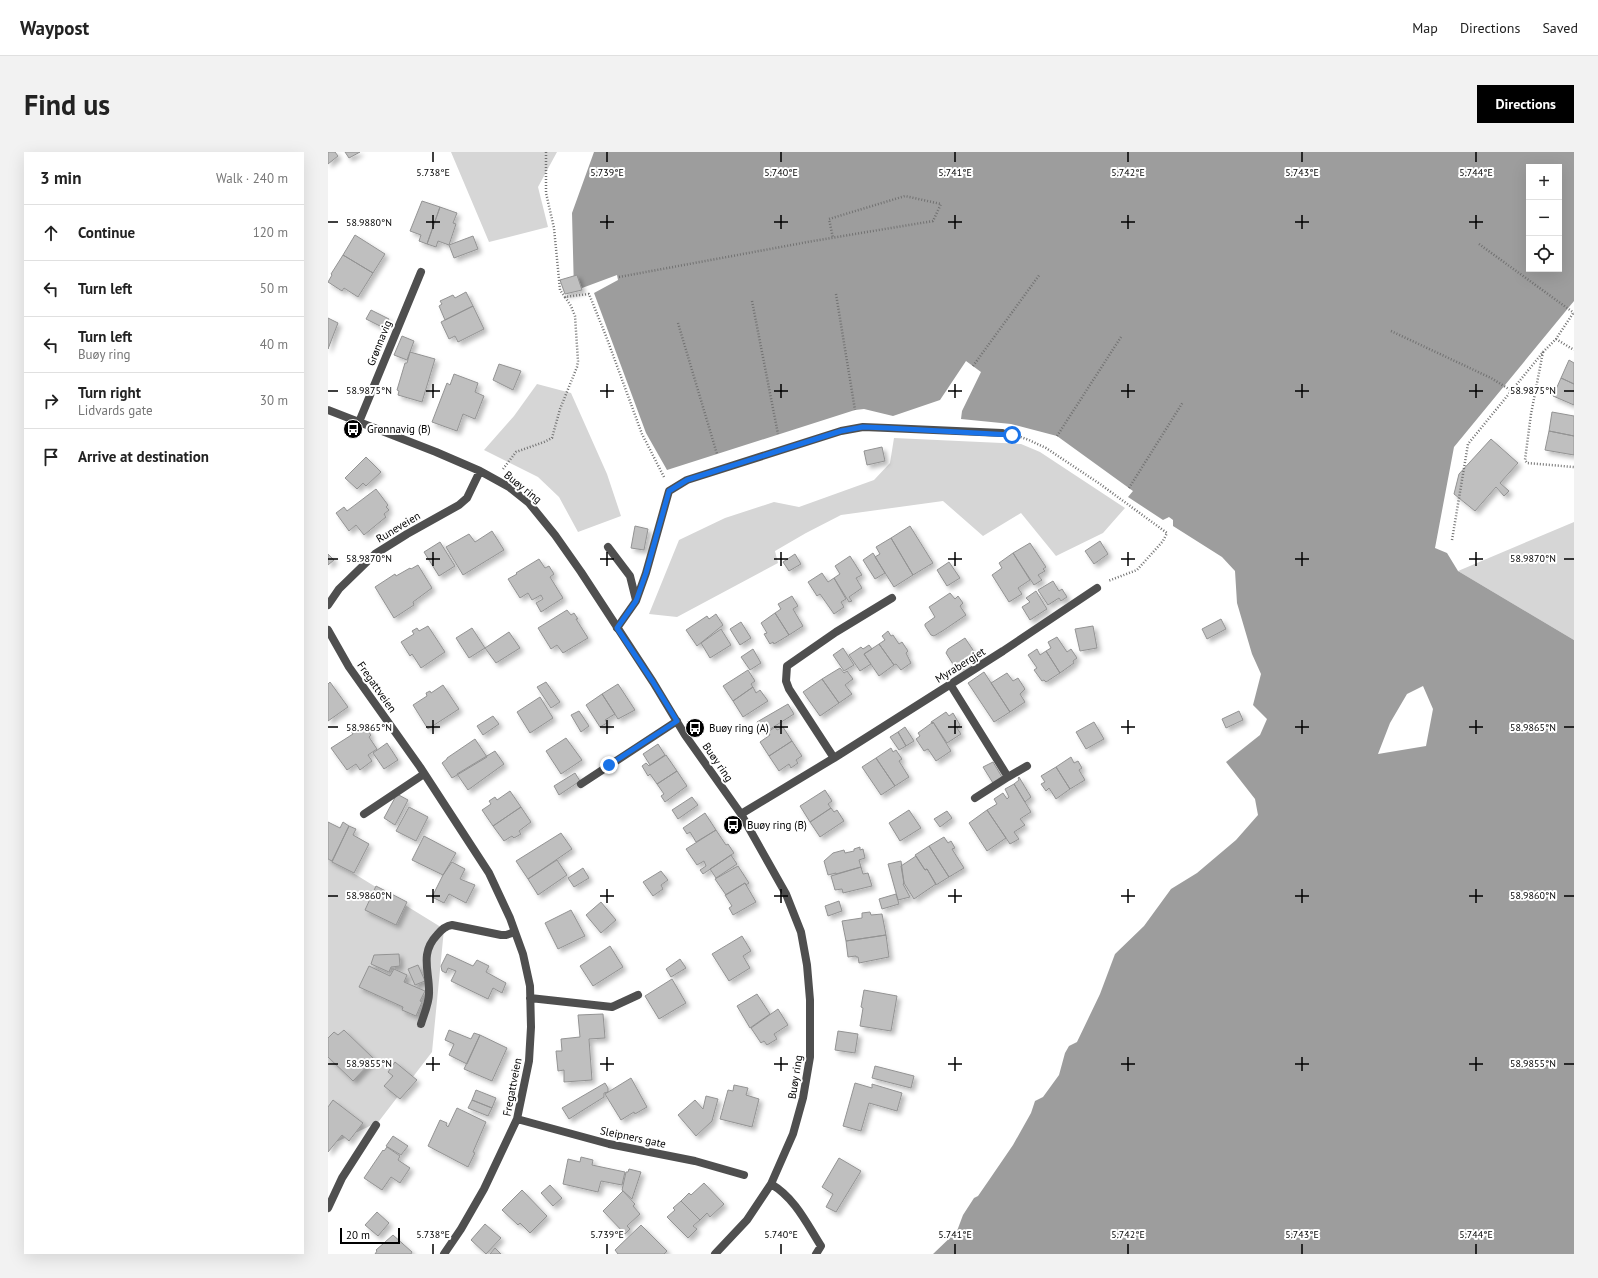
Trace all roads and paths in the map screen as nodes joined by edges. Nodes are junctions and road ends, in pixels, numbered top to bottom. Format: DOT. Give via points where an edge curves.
graph roads {
  1 [pos="546,152"];
  2 [pos="833,238"];
  3 [pos="1479,244"];
  4 [pos="421,272"];
  5 [pos="1040,274"];
  6 [pos="619,277"];
  7 [pos="836,294"];
  8 [pos="565,297"];
  9 [pos="752,301"];
  10 [pos="1574,313"];
  11 [pos="678,322"];
  12 [pos="1391,331"];
  13 [pos="1122,337"];
  14 [pos="1556,339"];
  15 [pos="1574,350"];
  16 [pos="1544,352"];
  17 [pos="973,366"];
  18 [pos="1512,391"];
  19 [pos="1183,402"];
  20 [pos="328,410"];
  21 [pos="855,410"];
  22 [pos="359,422"];
  23 [pos="1002,433"];
  24 [pos="778,434"];
  25 [pos="1057,436"];
  26 [pos="717,454"];
  27 [pos="507,465"];
  28 [pos="1574,466"];
  29 [pos="480,471"];
  30 [pos="1129,488"];
  31 [pos="669,491"];
  32 [pos="1452,540"];
  33 [pos="608,547"];
  34 [pos="1097,588"];
  35 [pos="892,598"];
  36 [pos="636,601"];
  37 [pos="328,605"];
  38 [pos="617,628"];
  39 [pos="328,630"];
  40 [pos="950,684"];
  41 [pos="677,721"];
  42 [pos="834,758"];
  43 [pos="1027,766"];
  44 [pos="424,774"];
  45 [pos="1008,777"];
  46 [pos="581,784"];
  47 [pos="975,798"];
  48 [pos="364,814"];
  49 [pos="741,814"];
  50 [pos="515,932"];
  51 [pos="638,994"];
  52 [pos="530,998"];
  53 [pos="421,1024"];
  54 [pos="517,1119"];
  55 [pos="376,1125"];
  56 [pos="744,1175"];
  57 [pos="771,1184"];
  58 [pos="328,1208"];
  59 [pos="444,1254"];
  60 [pos="715,1254"];
  61 [pos="816,1254"];
  1 -- 8 [label="path" via="547,199 554,228 560,290"];
  2 -- 2 [label="path" via="933,220 941,204 905,196 829,219"];
  2 -- 6 [label="path"];
  3 -- 10 [label="path"];
  4 -- 22 [label="street, Grønnavig"];
  5 -- 17 [label="path"];
  7 -- 21 [label="path"];
  8 -- 27 [label="path" via="575,316 578,361 560,409 555,432 552,438 516,452"];
  8 -- 31 [label="path" via="589,294 642,434"];
  9 -- 24 [label="path"];
  10 -- 14 [label="path"];
  11 -- 26 [label="path"];
  12 -- 18 [label="path" via="1491,378"];
  13 -- 25 [label="path"];
  14 -- 15 [label="path"];
  14 -- 16 [label="path"];
  16 -- 18 [label="path"];
  16 -- 28 [label="path" via="1531,414 1525,460 1527,463"];
  18 -- 32 [label="path" via="1468,444"];
  19 -- 30 [label="path"];
  20 -- 22 [label="street, Buøy ring"];
  22 -- 29 [label="street, Buøy ring"];
  23 -- 31 [label="street" via="854,428 687,480"];
  23 -- 34 [label="path" via="1029,440 1046,448 1167,533 1138,570 1103,583"];
  29 -- 37 [label="street, Runeveien" via="466,498 459,505 375,554 339,589"];
  29 -- 38 [label="street, Buøy ring" via="529,503 555,535"];
  31 -- 36 [label="street"];
  33 -- 36 [label="street" via="630,576"];
  34 -- 40 [label="street, Myrabergjet"];
  35 -- 42 [label="street" via="787,666 786,681 789,689"];
  36 -- 38 [label="street"];
  38 -- 41 [label="street, Buøy ring"];
  39 -- 44 [label="street, Fregattveien" via="348,667"];
  40 -- 42 [label="street, Myrabergjet"];
  40 -- 45 [label="street"];
  41 -- 46 [label="street"];
  41 -- 49 [label="street, Buøy ring"];
  42 -- 49 [label="street, Myrabergjet"];
  43 -- 45 [label="street"];
  44 -- 48 [label="street"];
  44 -- 50 [label="street, Fregattveien" via="489,873"];
  45 -- 47 [label="street"];
  49 -- 57 [label="street, Buøy ring" via="780,882 801,932 810,1000 810,1057 803,1098 793,1134"];
  50 -- 52 [label="street, Fregattveien" via="523,954"];
  50 -- 53 [label="street" via="501,935 452,925 439,932 431,941 425,961 429,994"];
  51 -- 52 [label="street" via="612,1007"];
  52 -- 54 [label="street, Fregattveien" via="529,1060"];
  54 -- 56 [label="street, Sleipners gate" via="609,1144 695,1161"];
  54 -- 59 [label="street, Fregattveien" via="484,1189"];
  55 -- 58 [label="street" via="342,1178"];
  57 -- 60 [label="street, Buøy ring" via="747,1220"];
  57 -- 61 [label="street" via="785,1194 807,1222 821,1246"];
}
